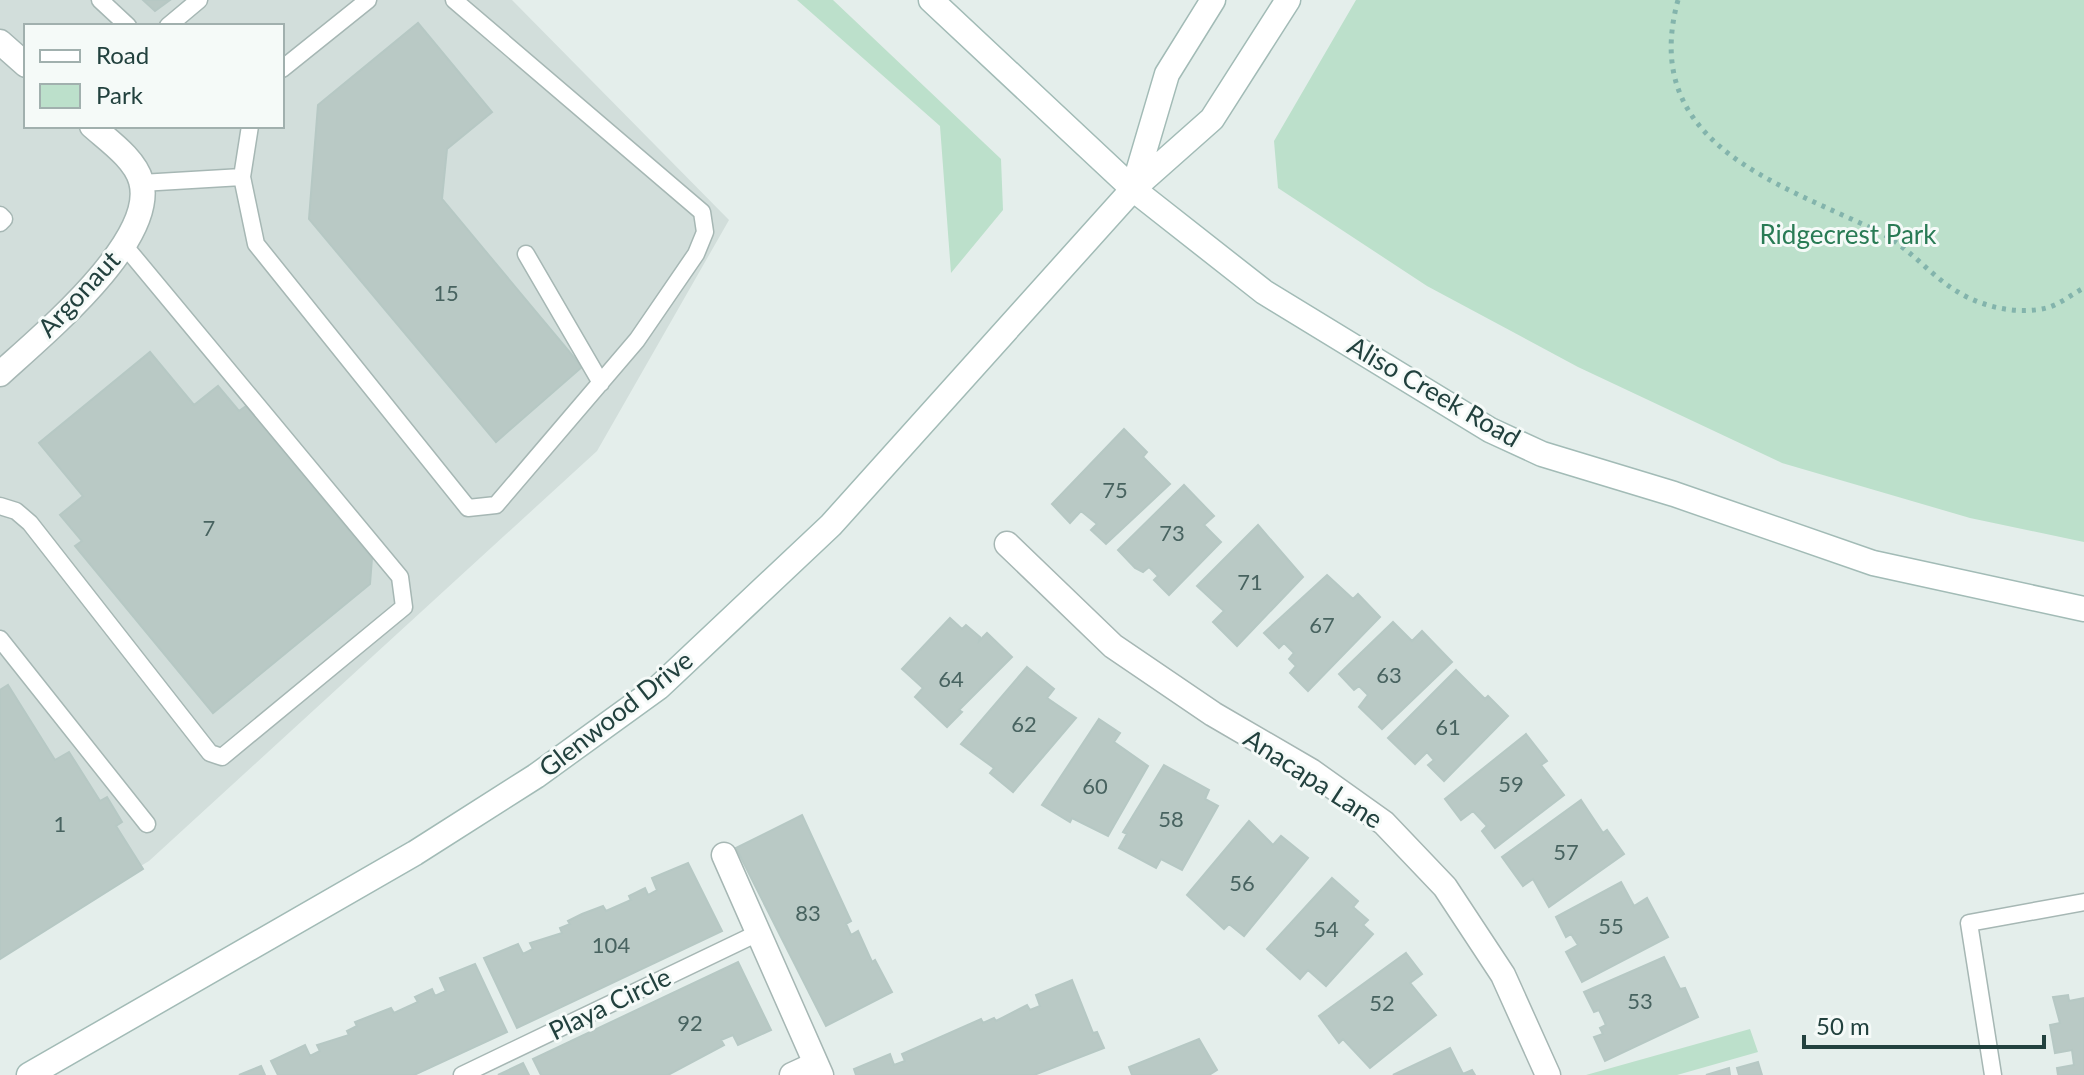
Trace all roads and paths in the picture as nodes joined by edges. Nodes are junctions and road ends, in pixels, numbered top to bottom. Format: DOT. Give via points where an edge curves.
graph roads {
  1 [pos="100,0"];
  2 [pos="199,0"];
  3 [pos="368,0"];
  4 [pos="454,0"];
  5 [pos="931,0"];
  6 [pos="1213,0"];
  7 [pos="1288,0"];
  8 [pos="1678,0"];
  9 [pos="126,24"];
  10 [pos="170,24"];
  11 [pos="0,42"];
  12 [pos="24,63"];
  13 [pos="284,67"];
  14 [pos="94,128"];
  15 [pos="250,128"];
  16 [pos="242,177"];
  17 [pos="141,183"];
  18 [pos="1133,189"];
  19 [pos="0,215"];
  20 [pos="0,223"];
  21 [pos="124,245"];
  22 [pos="526,254"];
  23 [pos="2084,288"];
  24 [pos="0,374"];
  25 [pos="601,383"];
  26 [pos="0,506"];
  27 [pos="1007,544"];
  28 [pos="2084,609"];
  29 [pos="0,639"];
  30 [pos="147,824"];
  31 [pos="724,855"];
  32 [pos="2084,902"];
  33 [pos="758,933"];
  34 [pos="818,1070"];
  35 [pos="29,1075"];
  36 [pos="462,1075"];
  37 [pos="792,1075"];
  38 [pos="1548,1075"];
  39 [pos="1993,1075"];
  1 -- 9 [label="lane"];
  2 -- 10 [label="lane"];
  3 -- 13 [label="lane"];
  4 -- 25 [label="lane" via="702,212 705,232 696,254"];
  5 -- 18 [label="main road, Aliso Creek Road"];
  6 -- 18 [label="main road, Glenwood Drive" via="1167,74"];
  7 -- 18 [label="main road, Glenwood Drive" via="1212,119"];
  8 -- 23 [label="path" via="1669,34 1683,103 1700,127 1750,172 1878,232 1916,255 1958,292 2007,310 2047,308"];
  11 -- 12 [label="main road"];
  14 -- 17 [label="main road" via="137,171"];
  15 -- 16 [label="lane"];
  16 -- 17 [label="lane"];
  16 -- 25 [label="lane" via="256,244 468,508 496,505"];
  17 -- 21 [label="main road, Argonaut" via="141,208"];
  18 -- 28 [label="main road, Aliso Creek Road" via="1264,292 1490,430 1542,454 1873,563"];
  18 -- 35 [label="main road, Glenwood Drive" via="831,525 659,687 536,776 415,853"];
  19 -- 20 [label="lane"];
  21 -- 24 [label="main road, Argonaut" via="63,315"];
  21 -- 26 [label="lane" via="400,577 404,607 222,757 210,753 30,523"];
  22 -- 25 [label="lane"];
  27 -- 38 [label="main road, Anacapa Lane" via="1113,646 1384,823 1445,887 1503,975"];
  29 -- 30 [label="lane"];
  31 -- 33 [label="main road"];
  32 -- 39 [label="lane" via="1969,923"];
  33 -- 34 [label="main road"];
  33 -- 36 [label="lane, Playa Circle"];
  34 -- 37 [label="main road"];
}
